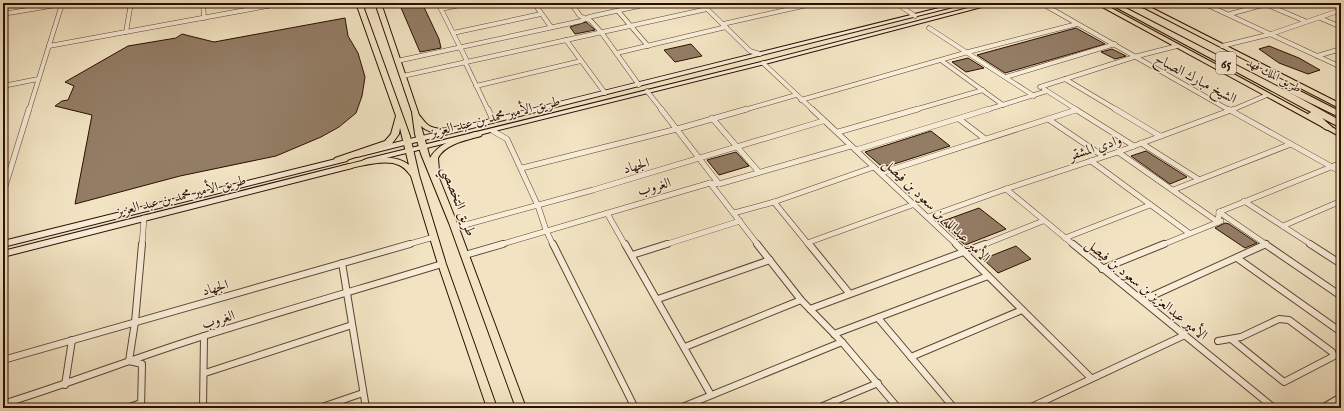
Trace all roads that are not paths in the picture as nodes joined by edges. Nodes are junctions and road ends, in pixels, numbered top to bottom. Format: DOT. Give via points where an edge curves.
graph roads {
  1 [pos="68,3"];
  2 [pos="131,3"];
  3 [pos="204,3"];
  4 [pos="284,3"];
  5 [pos="359,3"];
  6 [pos="378,3"];
  7 [pos="438,3"];
  8 [pos="469,3"];
  9 [pos="534,3"];
  10 [pos="580,3"];
  11 [pos="652,3"];
  12 [pos="701,3"];
  13 [pos="816,3"];
  14 [pos="896,3"];
  15 [pos="966,3"];
  16 [pos="994,3"];
  17 [pos="1041,3"];
  18 [pos="1094,3"];
  19 [pos="1099,3"];
  20 [pos="1111,3"];
  21 [pos="1121,3"];
  22 [pos="1203,3"];
  23 [pos="1265,3"];
  24 [pos="1332,3"];
  25 [pos="62,4"];
  26 [pos="571,4"];
  27 [pos="1142,4"];
  28 [pos="1341,8"];
  29 [pos="441,9"];
  30 [pos="707,9"];
  31 [pos="618,11"];
  32 [pos="3,14"];
  33 [pos="541,14"];
  34 [pos="1230,14"];
  35 [pos="915,16"];
  36 [pos="204,18"];
  37 [pos="586,18"];
  38 [pos="1320,18"];
  39 [pos="1130,19"];
  40 [pos="1304,22"];
  41 [pos="1077,24"];
  42 [pos="631,26"];
  43 [pos="725,26"];
  44 [pos="551,27"];
  45 [pos="1341,27"];
  46 [pos="929,28"];
  47 [pos="126,32"];
  48 [pos="601,32"];
  49 [pos="453,33"];
  50 [pos="1271,34"];
  51 [pos="566,40"];
  52 [pos="1114,44"];
  53 [pos="49,46"];
  54 [pos="648,46"];
  55 [pos="1177,46"];
  56 [pos="1222,46"];
  57 [pos="459,47"];
  58 [pos="1341,49"];
  59 [pos="968,52"];
  60 [pos="617,53"];
  61 [pos="760,54"];
  62 [pos="1318,56"];
  63 [pos="1134,57"];
  64 [pos="942,60"];
  65 [pos="397,61"];
  66 [pos="581,61"];
  67 [pos="465,62"];
  68 [pos="763,63"];
  69 [pos="1341,67"];
  70 [pos="404,76"];
  71 [pos="1006,77"];
  72 [pos="38,79"];
  73 [pos="1065,79"];
  74 [pos="1262,82"];
  75 [pos="639,85"];
  76 [pos="3,86"];
  77 [pos="476,86"];
  78 [pos="983,90"];
  79 [pos="1047,91"];
  80 [pos="647,92"];
  81 [pos="605,93"];
  82 [pos="1267,95"];
  83 [pos="1034,96"];
  84 [pos="798,98"];
  85 [pos="1003,105"];
  86 [pos="1341,107"];
  87 [pos="1076,110"];
  88 [pos="1232,110"];
  89 [pos="415,112"];
  90 [pos="1341,115"];
  91 [pos="398,117"];
  92 [pos="712,118"];
  93 [pos="959,119"];
  94 [pos="1048,119"];
  95 [pos="492,120"];
  96 [pos="823,121"];
  97 [pos="1341,125"];
  98 [pos="464,127"];
  99 [pos="1328,127"];
  100 [pos="418,128"];
  101 [pos="404,129"];
  102 [pos="676,129"];
  103 [pos="493,131"];
  104 [pos="838,132"];
  105 [pos="478,134"];
  106 [pos="1341,135"];
  107 [pos="1160,136"];
  108 [pos="465,137"];
  109 [pos="984,138"];
  110 [pos="421,143"];
  111 [pos="1141,143"];
  112 [pos="1291,144"];
  113 [pos="408,146"];
  114 [pos="851,146"];
  115 [pos="1134,146"];
  116 [pos="737,147"];
  117 [pos="856,150"];
  118 [pos="1118,152"];
  119 [pos="1103,156"];
  120 [pos="338,160"];
  121 [pos="700,160"];
  122 [pos="1091,160"];
  123 [pos="1341,163"];
  124 [pos="1331,166"];
  125 [pos="342,168"];
  126 [pos="522,168"];
  127 [pos="874,168"];
  128 [pos="758,171"];
  129 [pos="1341,172"];
  130 [pos="881,173"];
  131 [pos="415,175"];
  132 [pos="435,178"];
  133 [pos="1198,179"];
  134 [pos="710,183"];
  135 [pos="719,184"];
  136 [pos="1006,189"];
  137 [pos="1173,190"];
  138 [pos="3,193"];
  139 [pos="1244,201"];
  140 [pos="774,202"];
  141 [pos="1341,202"];
  142 [pos="915,204"];
  143 [pos="1150,205"];
  144 [pos="538,206"];
  145 [pos="1219,212"];
  146 [pos="607,213"];
  147 [pos="734,213"];
  148 [pos="928,217"];
  149 [pos="106,218"];
  150 [pos="144,218"];
  151 [pos="1227,218"];
  152 [pos="740,221"];
  153 [pos="1043,221"];
  154 [pos="1218,222"];
  155 [pos="1283,226"];
  156 [pos="105,228"];
  157 [pos="454,228"];
  158 [pos="546,230"];
  159 [pos="1189,233"];
  160 [pos="434,237"];
  161 [pos="1065,238"];
  162 [pos="807,243"];
  163 [pos="3,244"];
  164 [pos="1266,244"];
  165 [pos="965,252"];
  166 [pos="3,254"];
  167 [pos="465,255"];
  168 [pos="632,255"];
  169 [pos="1237,258"];
  170 [pos="770,260"];
  171 [pos="342,263"];
  172 [pos="442,264"];
  173 [pos="1341,264"];
  174 [pos="1102,269"];
  175 [pos="988,276"];
  176 [pos="348,292"];
  177 [pos="848,293"];
  178 [pos="1341,296"];
  179 [pos="658,299"];
  180 [pos="801,300"];
  181 [pos="1142,300"];
  182 [pos="810,309"];
  183 [pos="1022,310"];
  184 [pos="878,318"];
  185 [pos="135,322"];
  186 [pos="352,324"];
  187 [pos="1341,332"];
  188 [pos="834,334"];
  189 [pos="1185,335"];
  190 [pos="204,336"];
  191 [pos="1231,339"];
  192 [pos="72,340"];
  193 [pos="1218,341"];
  194 [pos="842,342"];
  195 [pos="685,347"];
  196 [pos="911,357"];
  197 [pos="3,360"];
  198 [pos="129,361"];
  199 [pos="205,373"];
  200 [pos="1091,378"];
  201 [pos="878,383"];
  202 [pos="65,385"];
  203 [pos="363,393"];
  204 [pos="711,395"];
  205 [pos="1341,397"];
  206 [pos="834,401"];
  207 [pos="3,404"];
  208 [pos="141,406"];
  209 [pos="126,408"];
  210 [pos="203,408"];
  211 [pos="319,408"];
  212 [pos="366,408"];
  213 [pos="492,408"];
  214 [pos="521,408"];
  215 [pos="635,408"];
  216 [pos="680,408"];
  217 [pos="818,408"];
  218 [pos="838,408"];
  219 [pos="898,408"];
  220 [pos="954,408"];
  221 [pos="1029,408"];
  222 [pos="1272,408"];
  223 [pos="1322,408"];
  1 -- 25 [label="street"];
  2 -- 47 [label="street"];
  3 -- 36 [label="street"];
  4 -- 36 [label="street"];
  5 -- 91 [label="main road"];
  6 -- 65 [label="main road, طريق التخصصي"];
  7 -- 29 [label="street"];
  8 -- 29 [label="street"];
  9 -- 33 [label="street"];
  10 -- 26 [label="street"];
  11 -- 31 [label="street"];
  12 -- 30 [label="street"];
  13 -- 43 [label="street"];
  14 -- 35 [label="street"];
  15 -- 35 [label="main road, طريق الأمير محمد بن عبد العزيز"];
  16 -- 68 [label="main road, طريق الأمير محمد بن عبد العزيز"];
  17 -- 41 [label="street, الشيخ مبارك الصباح"];
  18 -- 39 [label="main road"];
  19 -- 39 [label="main road"];
  20 -- 74 [label="highway, طريق الملك فهد / 65"];
  21 -- 90 [label="highway, طريق الملك فهد / 65"];
  22 -- 34 [label="street"];
  23 -- 34 [label="street"];
  23 -- 40 [label="street"];
  24 -- 28 [label="street"];
  25 -- 32 [label="street"];
  25 -- 53 [label="street"];
  26 -- 37 [label="street" via="580,16"];
  27 -- 56 [label="main road"];
  28 -- 38 [label="street"];
  29 -- 49 [label="street"];
  30 -- 42 [label="street"];
  30 -- 43 [label="street"];
  31 -- 37 [label="street"];
  31 -- 42 [label="street"];
  33 -- 44 [label="street"];
  33 -- 49 [label="street"];
  34 -- 50 [label="street"];
  35 -- 61 [label="main road, طريق الأمير محمد بن عبد العزيز"];
  36 -- 47 [label="street"];
  37 -- 44 [label="street"];
  37 -- 48 [label="street"];
  38 -- 40 [label="street"];
  38 -- 45 [label="street"];
  39 -- 55 [label="main road"];
  40 -- 50 [label="street"];
  41 -- 52 [label="street, الشيخ مبارك الصباح"];
  41 -- 59 [label="street"];
  42 -- 48 [label="street"];
  42 -- 54 [label="street"];
  43 -- 54 [label="street"];
  43 -- 61 [label="street" via="750,51"];
  44 -- 57 [label="street"];
  46 -- 59 [label="street"];
  47 -- 53 [label="street"];
  48 -- 51 [label="street"];
  48 -- 60 [label="street"];
  49 -- 57 [label="street"];
  50 -- 56 [label="street"];
  50 -- 62 [label="street"];
  51 -- 66 [label="street"];
  51 -- 67 [label="street"];
  52 -- 63 [label="street, الشيخ مبارك الصباح"];
  52 -- 71 [label="street"];
  53 -- 72 [label="street"];
  54 -- 60 [label="street"];
  55 -- 63 [label="street"];
  55 -- 82 [label="main road"];
  56 -- 86 [label="main road"];
  57 -- 65 [label="street"];
  57 -- 67 [label="street" via="466,59"];
  58 -- 62 [label="street"];
  59 -- 64 [label="street"];
  59 -- 71 [label="street"];
  60 -- 75 [label="street"];
  61 -- 75 [label="main road, طريق الأمير محمد بن عبد العزيز"];
  62 -- 69 [label="street"];
  63 -- 73 [label="street"];
  63 -- 88 [label="street, الشيخ مبارك الصباح"];
  64 -- 78 [label="street"];
  64 -- 84 [label="street"];
  65 -- 70 [label="main road, طريق التخصصي"];
  66 -- 77 [label="street"];
  66 -- 81 [label="street"];
  67 -- 70 [label="street"];
  67 -- 77 [label="street"];
  68 -- 80 [label="main road, طريق الأمير محمد بن عبد العزيز"];
  68 -- 84 [label="street, الأمير عبدالله بن سعود بن فيصل"];
  70 -- 89 [label="main road, طريق التخصصي"];
  71 -- 83 [label="street"];
  72 -- 76 [label="street"];
  72 -- 138 [label="street"];
  73 -- 79 [label="street" via="1040,87"];
  73 -- 107 [label="street"];
  74 -- 97 [label="highway, طريق الملك فهد / 65"];
  74 -- 99 [label="highway"];
  75 -- 81 [label="main road, طريق الأمير محمد بن عبد العزيز"];
  77 -- 95 [label="street"];
  78 -- 85 [label="street"];
  78 -- 104 [label="street"];
  79 -- 83 [label="street"];
  79 -- 87 [label="street"];
  80 -- 102 [label="street"];
  80 -- 103 [label="main road, طريق الأمير محمد بن عبد العزيز"];
  81 -- 95 [label="main road, طريق الأمير محمد بن عبد العزيز"];
  82 -- 88 [label="street, وادي المشقر"];
  82 -- 99 [label="main road"];
  83 -- 85 [label="street"];
  84 -- 92 [label="street"];
  84 -- 96 [label="street, الأمير عبدالله بن سعود بن فيصل"];
  85 -- 93 [label="street"];
  87 -- 94 [label="street"];
  87 -- 115 [label="street"];
  88 -- 107 [label="street, وادي المشقر"];
  88 -- 112 [label="street, الشيخ مبارك الصباح"];
  89 -- 98 [label="main road" via="422,126 431,130"];
  89 -- 100 [label="main road, طريق التخصصي"];
  91 -- 101 [label="main road"];
  91 -- 120 [label="main road" via="396,131 388,143"];
  92 -- 102 [label="street"];
  92 -- 116 [label="street"];
  93 -- 109 [label="street"];
  93 -- 117 [label="street"];
  94 -- 109 [label="street"];
  94 -- 119 [label="street"];
  95 -- 98 [label="main road, طريق الأمير محمد بن عبد العزيز"];
  96 -- 104 [label="street, الأمير عبدالله بن سعود بن فيصل"];
  96 -- 116 [label="street, الجهاد"];
  98 -- 108 [label="main road" via="443,139"];
  98 -- 110 [label="main road, طريق الأمير محمد بن عبد العزيز"];
  99 -- 106 [label="main road"];
  100 -- 101 [label="main road" via="415,139"];
  100 -- 110 [label="main road, طريق التخصصي"];
  101 -- 113 [label="main road"];
  102 -- 121 [label="street"];
  102 -- 126 [label="street"];
  103 -- 105 [label="main road, طريق الأمير محمد بن عبد العزيز"];
  103 -- 126 [label="street" via="507,139"];
  104 -- 114 [label="street, الأمير عبدالله بن سعود بن فيصل"];
  105 -- 108 [label="main road, طريق الأمير محمد بن عبد العزيز"];
  105 -- 132 [label="main road" via="446,146 437,153 434,158"];
  107 -- 111 [label="street, وادي المشقر"];
  108 -- 110 [label="main road, طريق الأمير محمد بن عبد العزيز"];
  109 -- 130 [label="street"];
  110 -- 113 [label="main road, طريق الأمير محمد بن عبد العزيز"];
  110 -- 132 [label="main road, طريق التخصصي"];
  111 -- 115 [label="street, وادي المشقر"];
  111 -- 133 [label="street"];
  112 -- 124 [label="street, الشيخ مبارك الصباح"];
  112 -- 133 [label="street"];
  113 -- 120 [label="main road, طريق الأمير محمد بن عبد العزيز"];
  113 -- 125 [label="main road, طريق الأمير محمد بن عبد العزيز"];
  113 -- 131 [label="main road"];
  114 -- 117 [label="street, الأمير عبدالله بن سعود بن فيصل"];
  114 -- 128 [label="street, الغروب"];
  115 -- 118 [label="street, وادي المشقر"];
  116 -- 121 [label="street, الجهاد"];
  116 -- 128 [label="street"];
  117 -- 127 [label="street, الأمير عبدالله بن سعود بن فيصل"];
  118 -- 119 [label="street, وادي المشقر"];
  118 -- 137 [label="street"];
  119 -- 122 [label="street, وادي المشقر"];
  120 -- 149 [label="main road, طريق الأمير محمد بن عبد العزيز"];
  121 -- 135 [label="street"];
  121 -- 144 [label="street, الجهاد"];
  122 -- 136 [label="street, وادي المشقر"];
  122 -- 143 [label="street"];
  123 -- 124 [label="street"];
  124 -- 129 [label="street, الشيخ مبارك الصباح"];
  124 -- 139 [label="street"];
  125 -- 131 [label="main road" via="393,162 404,164"];
  125 -- 150 [label="main road, طريق الأمير محمد بن عبد العزيز"];
  126 -- 144 [label="street"];
  127 -- 130 [label="street, الأمير عبدالله بن سعود بن فيصل"];
  127 -- 140 [label="street"];
  128 -- 135 [label="street, الغروب"];
  130 -- 142 [label="street, الأمير عبدالله بن سعود بن فيصل"];
  131 -- 160 [label="main road"];
  132 -- 157 [label="main road, طريق التخصصي"];
  133 -- 137 [label="street"];
  134 -- 135 [label="street, الغروب"];
  134 -- 146 [label="street, الغروب"];
  134 -- 147 [label="street"];
  136 -- 148 [label="street, وادي المشقر"];
  136 -- 153 [label="street, الأمير عبدالعزيز بن سعود بن فيصل"];
  137 -- 154 [label="street"];
  139 -- 145 [label="street"];
  139 -- 155 [label="street"];
  140 -- 147 [label="street"];
  140 -- 162 [label="street"];
  141 -- 155 [label="street"];
  142 -- 148 [label="street, الأمير عبدالله بن سعود بن فيصل"];
  142 -- 162 [label="street"];
  143 -- 159 [label="street"];
  143 -- 161 [label="street"];
  144 -- 157 [label="street, الجهاد"];
  144 -- 158 [label="street"];
  145 -- 151 [label="street"];
  145 -- 154 [label="street"];
  146 -- 158 [label="street, الغروب"];
  146 -- 168 [label="street"];
  147 -- 152 [label="street"];
  148 -- 165 [label="street, الأمير عبدالله بن سعود بن فيصل"];
  149 -- 156 [label="main road"];
  149 -- 163 [label="main road, طريق الأمير محمد بن عبد العزيز"];
  150 -- 156 [label="main road, طريق الأمير محمد بن عبد العزيز"];
  150 -- 185 [label="street"];
  151 -- 154 [label="street"];
  151 -- 164 [label="street"];
  152 -- 168 [label="street"];
  152 -- 170 [label="street"];
  153 -- 161 [label="street, الأمير عبدالعزيز بن سعود بن فيصل"];
  153 -- 165 [label="street"];
  154 -- 159 [label="street"];
  155 -- 173 [label="street"];
  156 -- 166 [label="main road, طريق الأمير محمد بن عبد العزيز"];
  157 -- 167 [label="main road, طريق التخصصي"];
  158 -- 167 [label="street, الغروب"];
  158 -- 215 [label="street"];
  159 -- 174 [label="street"];
  160 -- 171 [label="street, الجهاد"];
  160 -- 172 [label="main road"];
  161 -- 174 [label="street, الأمير عبدالعزيز بن سعود بن فيصل"];
  162 -- 177 [label="street"];
  164 -- 169 [label="street"];
  164 -- 178 [label="street"];
  165 -- 175 [label="street, الأمير عبدالله بن سعود بن فيصل"];
  165 -- 177 [label="street"];
  167 -- 214 [label="main road, طريق التخصصي"];
  168 -- 179 [label="street"];
  169 -- 181 [label="street"];
  169 -- 187 [label="street"];
  170 -- 179 [label="street"];
  170 -- 180 [label="street"];
  171 -- 176 [label="street"];
  171 -- 185 [label="street, الجهاد"];
  172 -- 176 [label="street, الغروب"];
  172 -- 213 [label="main road"];
  174 -- 181 [label="street, الأمير عبدالعزيز بن سعود بن فيصل"];
  175 -- 183 [label="street, الأمير عبدالله بن سعود بن فيصل"];
  175 -- 184 [label="street"];
  176 -- 186 [label="street"];
  176 -- 190 [label="street, الغروب"];
  177 -- 182 [label="street"];
  179 -- 195 [label="street"];
  180 -- 182 [label="street"];
  180 -- 195 [label="street"];
  181 -- 189 [label="street, الأمير عبدالعزيز بن سعود بن فيصل"];
  182 -- 188 [label="street"];
  183 -- 196 [label="street"];
  183 -- 200 [label="street, الأمير عبدالله بن سعود بن فيصل"];
  184 -- 188 [label="street"];
  184 -- 196 [label="street"];
  185 -- 192 [label="street, الجهاد"];
  185 -- 198 [label="street"];
  186 -- 199 [label="street"];
  186 -- 203 [label="street"];
  188 -- 194 [label="street"];
  189 -- 200 [label="street"];
  189 -- 222 [label="street, الأمير عبدالعزيز بن سعود بن فيصل"];
  190 -- 198 [label="street, الغروب"];
  190 -- 199 [label="street"];
  191 -- 191 [label="street" via="1284,318 1334,356 1284,382"];
  191 -- 193 [label="street"];
  192 -- 197 [label="street, الجهاد"];
  192 -- 202 [label="street"];
  194 -- 201 [label="street"];
  194 -- 204 [label="street"];
  195 -- 204 [label="street"];
  196 -- 220 [label="street"];
  198 -- 202 [label="street, الغروب"];
  198 -- 208 [label="street" via="142,364"];
  199 -- 210 [label="street"];
  200 -- 221 [label="street"];
  201 -- 206 [label="street"];
  201 -- 219 [label="street"];
  202 -- 207 [label="street, الغروب"];
  203 -- 211 [label="street"];
  203 -- 212 [label="street"];
  204 -- 216 [label="street"];
  205 -- 223 [label="street"];
  206 -- 217 [label="street"];
  206 -- 218 [label="street"];
  208 -- 209 [label="street"];
}
